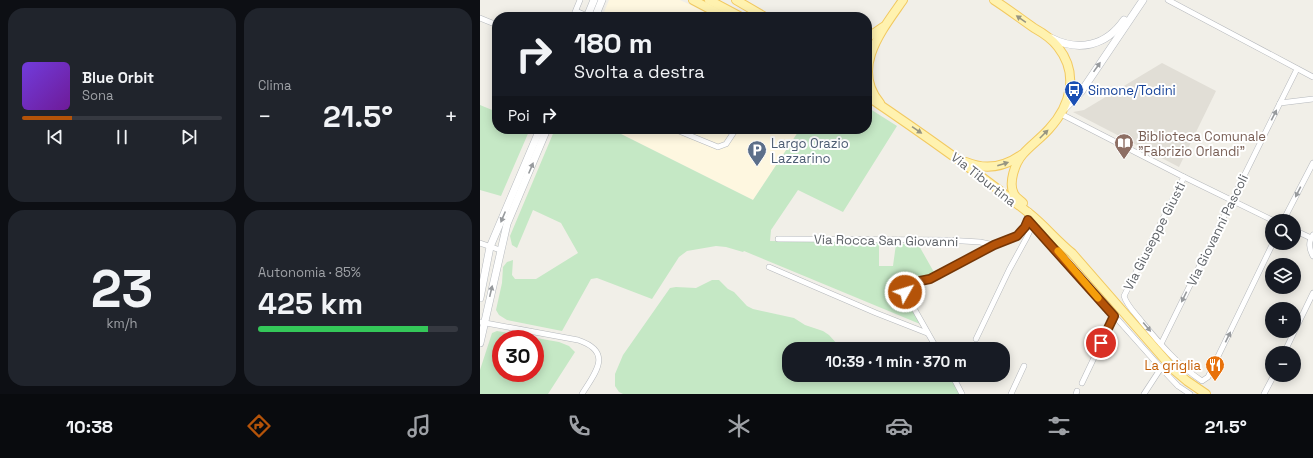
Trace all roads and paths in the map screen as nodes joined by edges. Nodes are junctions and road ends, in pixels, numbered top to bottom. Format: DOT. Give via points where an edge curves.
graph roads {
  1 [pos="580,0"];
  2 [pos="594,0"];
  3 [pos="602,0"];
  4 [pos="693,0"];
  5 [pos="709,0"];
  6 [pos="736,0"];
  7 [pos="903,0"];
  8 [pos="994,0"];
  9 [pos="1137,0"];
  10 [pos="1143,0"];
  11 [pos="1168,0"];
  12 [pos="576,11"];
  13 [pos="589,12"];
  14 [pos="597,12"];
  15 [pos="716,12"];
  16 [pos="732,12"];
  17 [pos="756,12"];
  18 [pos="480,18"];
  19 [pos="887,22"];
  20 [pos="492,23"];
  21 [pos="872,35"];
  22 [pos="1048,37"];
  23 [pos="872,51"];
  24 [pos="1297,69"];
  25 [pos="1313,77"];
  26 [pos="872,90"];
  27 [pos="1313,99"];
  28 [pos="872,100"];
  29 [pos="1280,102"];
  30 [pos="884,108"];
  31 [pos="1063,111"];
  32 [pos="538,134"];
  33 [pos="546,134"];
  34 [pos="686,134"];
  35 [pos="733,134"];
  36 [pos="1025,152"];
  37 [pos="954,155"];
  38 [pos="1313,163"];
  39 [pos="1184,177"];
  40 [pos="1232,200"];
  41 [pos="1287,214"];
  42 [pos="1265,216"];
  43 [pos="1031,217"];
  44 [pos="1301,233"];
  45 [pos="1312,237"];
  46 [pos="778,238"];
  47 [pos="480,243"];
  48 [pos="994,245"];
  49 [pos="490,247"];
  50 [pos="500,250"];
  51 [pos="1270,250"];
  52 [pos="1072,253"];
  53 [pos="1313,256"];
  54 [pos="769,267"];
  55 [pos="1313,293"];
  56 [pos="480,298"];
  57 [pos="1114,316"];
  58 [pos="482,322"];
  59 [pos="927,333"];
  60 [pos="976,339"];
  61 [pos="933,342"];
  62 [pos="480,343"];
  63 [pos="1161,344"];
  64 [pos="1287,346"];
  65 [pos="1024,366"];
  66 [pos="1161,368"];
  67 [pos="956,382"];
  68 [pos="1270,382"];
  69 [pos="1082,383"];
  70 [pos="582,394"];
  71 [pos="962,394"];
  72 [pos="1011,394"];
  73 [pos="1144,394"];
  74 [pos="1190,394"];
  75 [pos="1206,394"];
  76 [pos="1264,394"];
  1 -- 12 [label="street"];
  2 -- 13 [label="main road"];
  3 -- 14 [label="main road"];
  4 -- 15 [label="main road"];
  5 -- 16 [label="main road"];
  6 -- 17 [label="main road"];
  7 -- 19 [label="main road"];
  22 -- 8 [label="main road, one-way"];
  9 -- 22 [label="main road" via="1117,30 1102,41 1077,46"];
  31 -- 10 [label="main road, one-way" via="1081,92"];
  11 -- 24 [label="street"];
  18 -- 20 [label="street"];
  19 -- 21 [label="main road"];
  19 -- 23 [label="main road"];
  22 -- 31 [label="main road" via="1062,52 1070,69 1071,88"];
  24 -- 25 [label="street"];
  24 -- 29 [label="street, Via Giovanni Pascoli"];
  26 -- 30 [label="main road"];
  27 -- 29 [label="street"];
  28 -- 30 [label="main road, Via Tiburtina"];
  40 -- 29 [label="street, Via Giovanni Pascoli, one-way"];
  30 -- 37 [label="main road, Via Tiburtina, one-way"];
  36 -- 31 [label="main road, one-way"];
  31 -- 39 [label="street"];
  32 -- 49 [label="main road, one-way"];
  50 -- 33 [label="main road, one-way" via="507,224"];
  34 -- 35 [label="street" via="718,147 726,144"];
  37 -- 36 [label="main road, one-way" via="975,165 994,166 1010,162"];
  36 -- 52 [label="main road" via="1012,178 1014,194 1055,231"];
  37 -- 43 [label="main road, Via Tiburtina"];
  38 -- 41 [label="street, one-way"];
  39 -- 40 [label="street"];
  39 -- 63 [label="street, Via Giuseppe Giusti, one-way" via="1124,296"];
  40 -- 42 [label="street"];
  40 -- 63 [label="street, Via Giovanni Pascoli, one-way"];
  43 -- 48 [label="street" via="1020,234"];
  43 -- 52 [label="main road, Via Tiburtina"];
  43 -- 57 [label="street"];
  43 -- 60 [label="street"];
  44 -- 45 [label="street"];
  45 -- 53 [label="street" via="1309,246"];
  46 -- 48 [label="street, Via Rocca San Giovanni" via="946,240"];
  47 -- 49 [label="street"];
  48 -- 59 [label="street" via="934,277 906,286 906,294"];
  49 -- 50 [label="street"];
  49 -- 56 [label="main road"];
  58 -- 50 [label="main road, one-way"];
  63 -- 51 [label="street, one-way" via="1185,369 1202,381 1208,377"];
  52 -- 75 [label="main road, Via Tiburtina" via="1174,370"];
  54 -- 59 [label="street"];
  55 -- 64 [label="street"];
  57 -- 66 [label="street"];
  57 -- 69 [label="street"];
  58 -- 62 [label="main road"];
  58 -- 70 [label="street" via="578,340 589,345 598,356 599,364"];
  59 -- 61 [label="street"];
  65 -- 72 [label="street"];
  66 -- 73 [label="street"];
  66 -- 74 [label="street" via="1178,386"];
  67 -- 71 [label="street"];
  68 -- 76 [label="street"];
}
